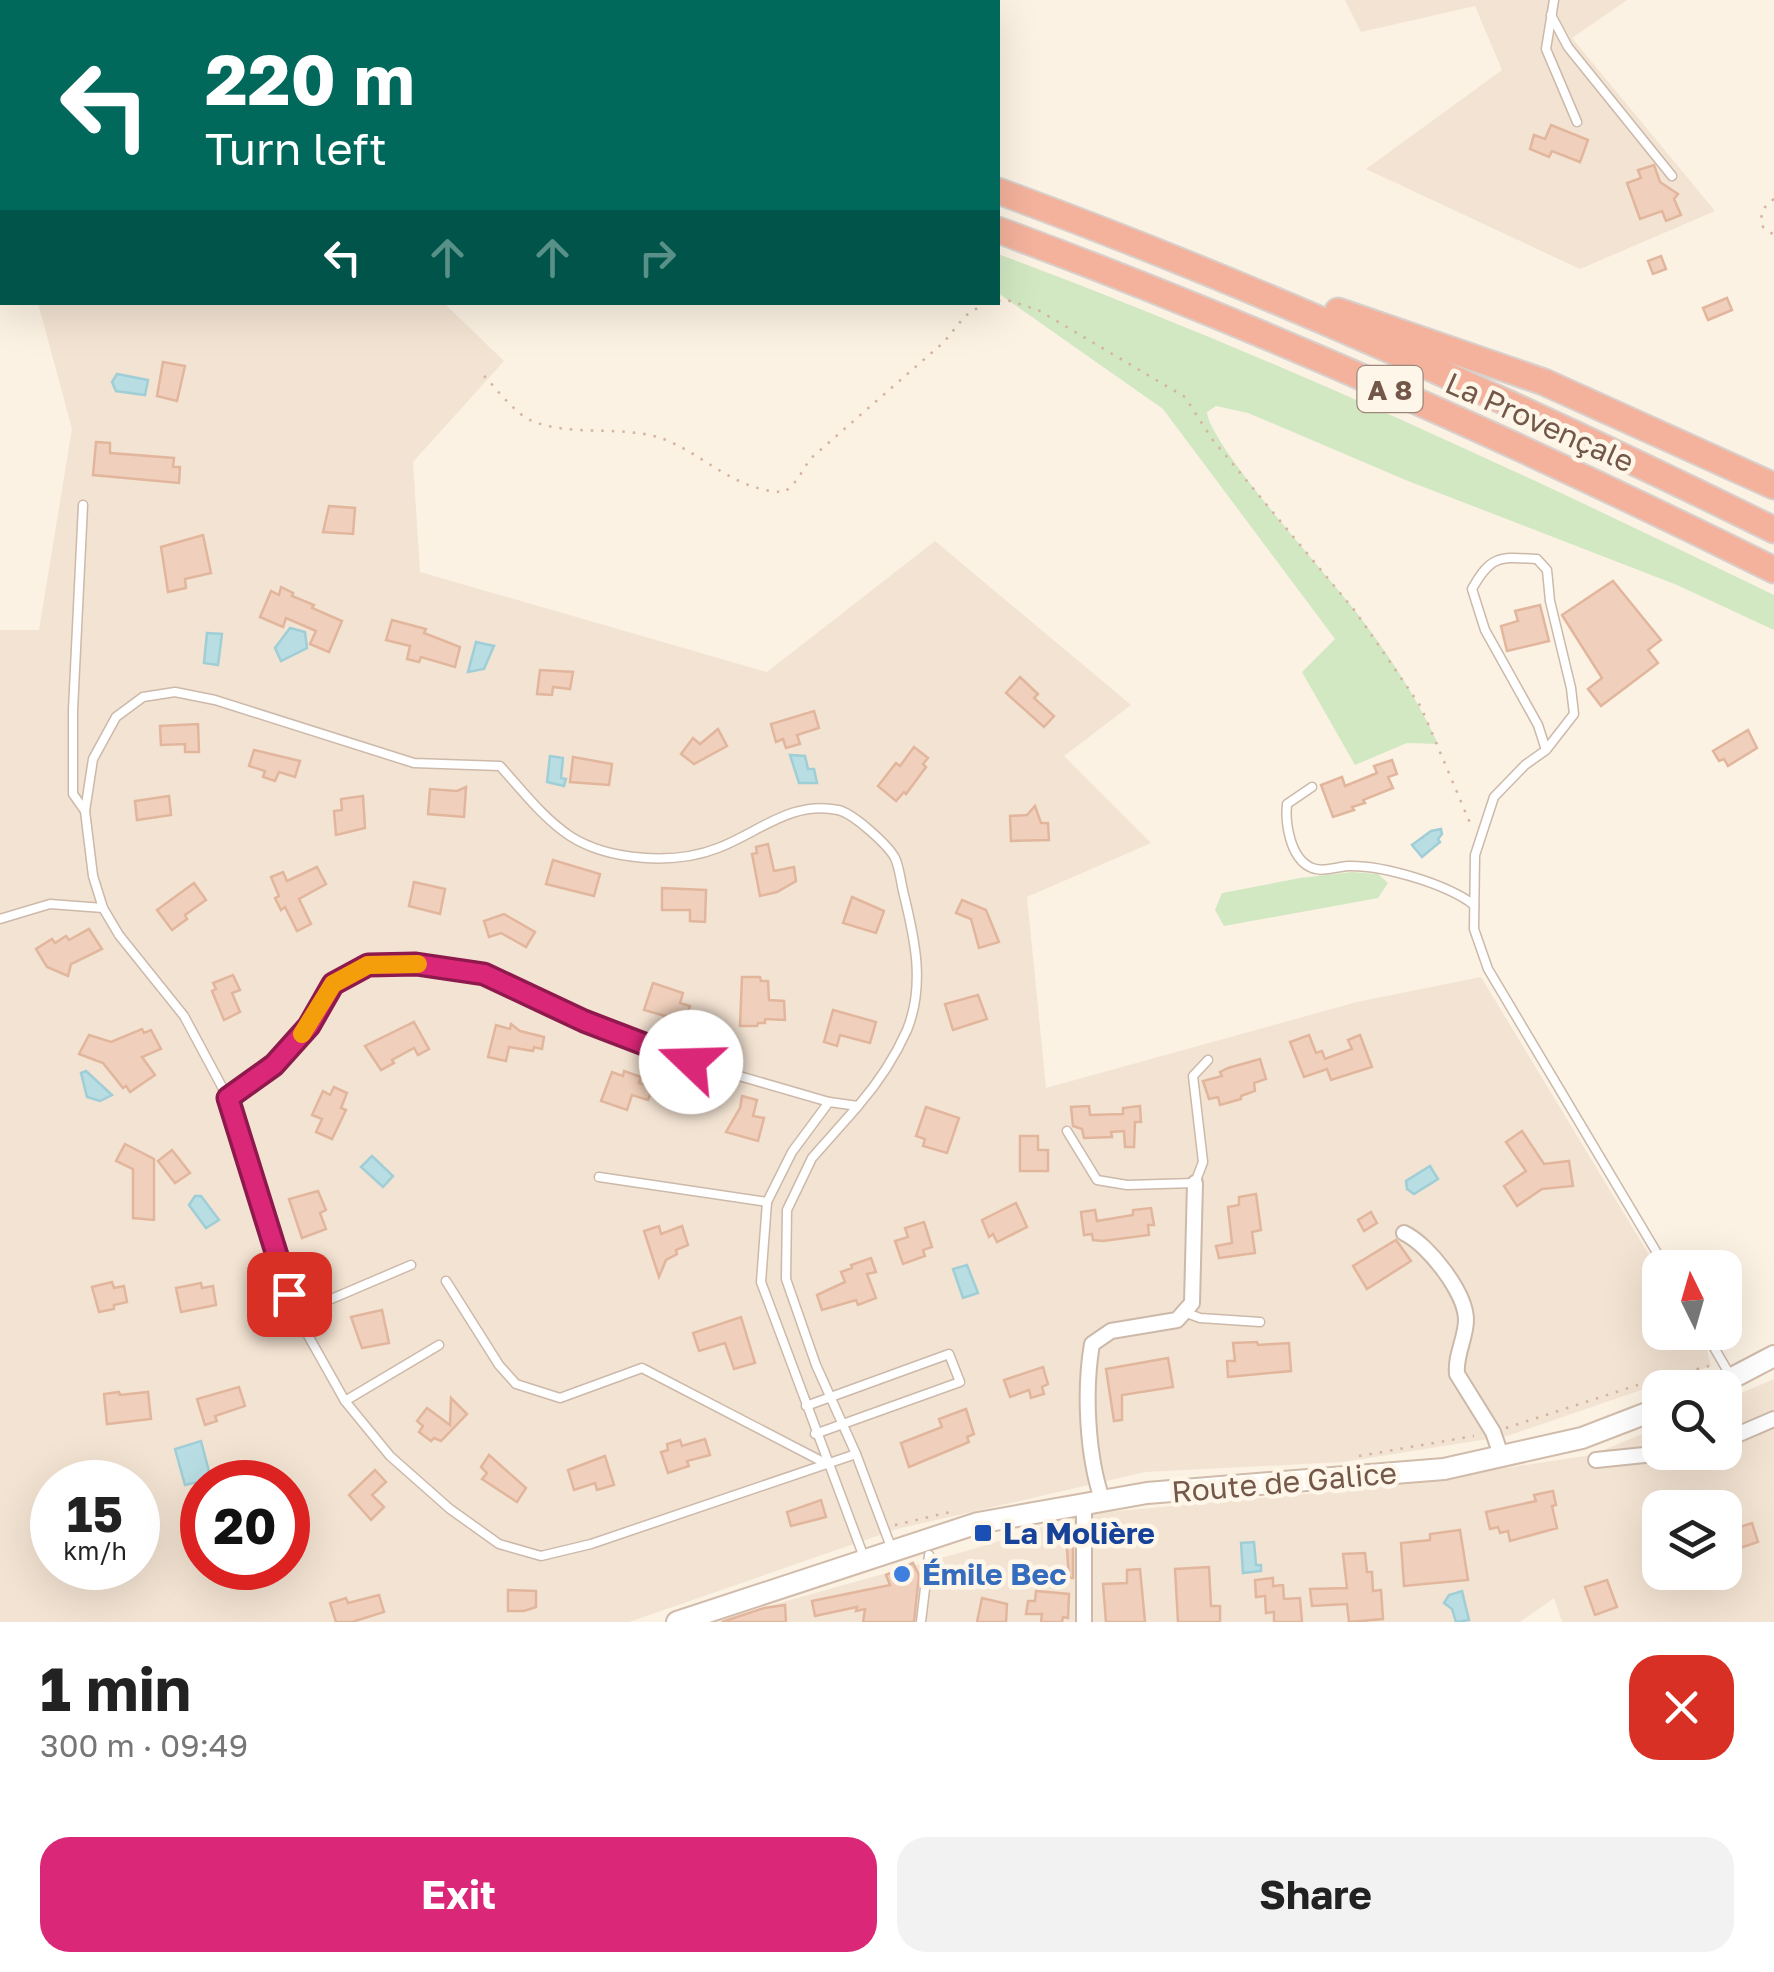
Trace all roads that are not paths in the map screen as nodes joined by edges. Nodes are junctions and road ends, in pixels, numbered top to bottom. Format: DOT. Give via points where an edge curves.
graph roads {
  1 [pos="1554,0"];
  2 [pos="1551,15"];
  3 [pos="1577,122"];
  4 [pos="1672,176"];
  5 [pos="1000,192"];
  6 [pos="1000,231"];
  7 [pos="1134,243"];
  8 [pos="1774,486"];
  9 [pos="83,506"];
  10 [pos="1774,530"];
  11 [pos="1774,570"];
  12 [pos="1546,750"];
  13 [pos="1312,787"];
  14 [pos="84,811"];
  15 [pos="1474,905"];
  16 [pos="102,908"];
  17 [pos="0,919"];
  18 [pos="1208,1060"];
  19 [pos="228,1098"];
  20 [pos="830,1102"];
  21 [pos="858,1106"];
  22 [pos="1067,1131"];
  23 [pos="599,1177"];
  24 [pos="1195,1183"];
  25 [pos="767,1202"];
  26 [pos="1404,1233"];
  27 [pos="1655,1250"];
  28 [pos="411,1266"];
  29 [pos="446,1281"];
  30 [pos="1184,1312"];
  31 [pos="296,1314"];
  32 [pos="1260,1322"];
  33 [pos="439,1345"];
  34 [pos="1774,1356"];
  35 [pos="1740,1370"];
  36 [pos="831,1397"];
  37 [pos="345,1402"];
  38 [pos="806,1406"];
  39 [pos="1642,1415"];
  40 [pos="1774,1419"];
  41 [pos="844,1424"];
  42 [pos="1742,1433"];
  43 [pos="815,1434"];
  44 [pos="856,1454"];
  45 [pos="1642,1455"];
  46 [pos="1502,1458"];
  47 [pos="1596,1460"];
  48 [pos="826,1464"];
  49 [pos="1093,1501"];
  50 [pos="892,1551"];
  51 [pos="929,1555"];
  52 [pos="865,1561"];
  53 [pos="677,1622"];
  54 [pos="921,1622"];
  55 [pos="1084,1622"];
  1 -- 2 [label="lane"];
  2 -- 3 [label="lane" via="1546,49"];
  2 -- 4 [label="lane" via="1568,47"];
  5 -- 7 [label="highway, La Provençale / A 8"];
  6 -- 11 [label="highway, La Provençale / A 8" via="1361,376"];
  7 -- 8 [label="highway" via="1544,382"];
  7 -- 10 [label="highway, La Provençale / A 8" via="1376,343"];
  9 -- 14 [label="lane" via="72,710 73,794"];
  12 -- 12 [label="lane" via="1574,714 1572,688 1547,570 1537,559 1508,557 1485,566 1472,590"];
  12 -- 15 [label="lane" via="1494,797 1475,854"];
  13 -- 15 [label="lane" via="1287,804 1285,821 1305,865 1374,868 1460,894"];
  14 -- 16 [label="lane"];
  14 -- 21 [label="lane" via="93,759 116,717 143,697 175,692 414,763 500,766 570,836 606,852 646,857 716,849 809,807 842,810 894,858 919,974 908,1028"];
  15 -- 27 [label="lane" via="1474,929 1488,969"];
  16 -- 17 [label="lane" via="50,904"];
  16 -- 19 [label="lane" via="184,1016"];
  18 -- 24 [label="lane" via="1193,1076 1203,1162"];
  19 -- 20 [label="lane" via="274,1065 309,1026 333,984 368,965 416,964 484,974 691,1062"];
  19 -- 31 [label="lane"];
  20 -- 21 [label="lane"];
  20 -- 25 [label="lane" via="792,1152"];
  21 -- 36 [label="lane" via="812,1158 787,1210 786,1280"];
  22 -- 24 [label="lane" via="1097,1180"];
  23 -- 25 [label="lane"];
  24 -- 30 [label="street" via="1192,1303"];
  25 -- 38 [label="lane" via="761,1282"];
  26 -- 46 [label="street" via="1424,1246 1457,1290 1466,1320 1457,1374"];
  28 -- 31 [label="lane"];
  29 -- 48 [label="lane" via="516,1384 560,1398 642,1368"];
  30 -- 32 [label="lane"];
  30 -- 49 [label="street" via="1177,1320 1111,1330 1092,1344"];
  31 -- 37 [label="lane"];
  33 -- 37 [label="lane"];
  34 -- 35 [label="main road"];
  36 -- 38 [label="lane"];
  36 -- 41 [label="lane"];
  36 -- 41 [label="lane" via="950,1354 960,1382"];
  37 -- 48 [label="lane" via="390,1456 450,1509 498,1544 541,1556"];
  38 -- 43 [label="lane"];
  39 -- 46 [label="main road, Route de Galice"];
  40 -- 42 [label="street"];
  41 -- 43 [label="lane"];
  41 -- 44 [label="lane"];
  43 -- 48 [label="lane"];
  44 -- 48 [label="lane"];
  44 -- 50 [label="lane"];
  45 -- 47 [label="street"];
  46 -- 49 [label="main road, Route de Galice" via="1444,1470"];
  48 -- 52 [label="lane"];
  49 -- 50 [label="main road, Route de Galice" via="978,1523"];
  49 -- 55 [label="street"];
  50 -- 52 [label="main road, Route de Galice"];
  51 -- 54 [label="lane"];
  52 -- 53 [label="main road, Route de Galice"];
}
